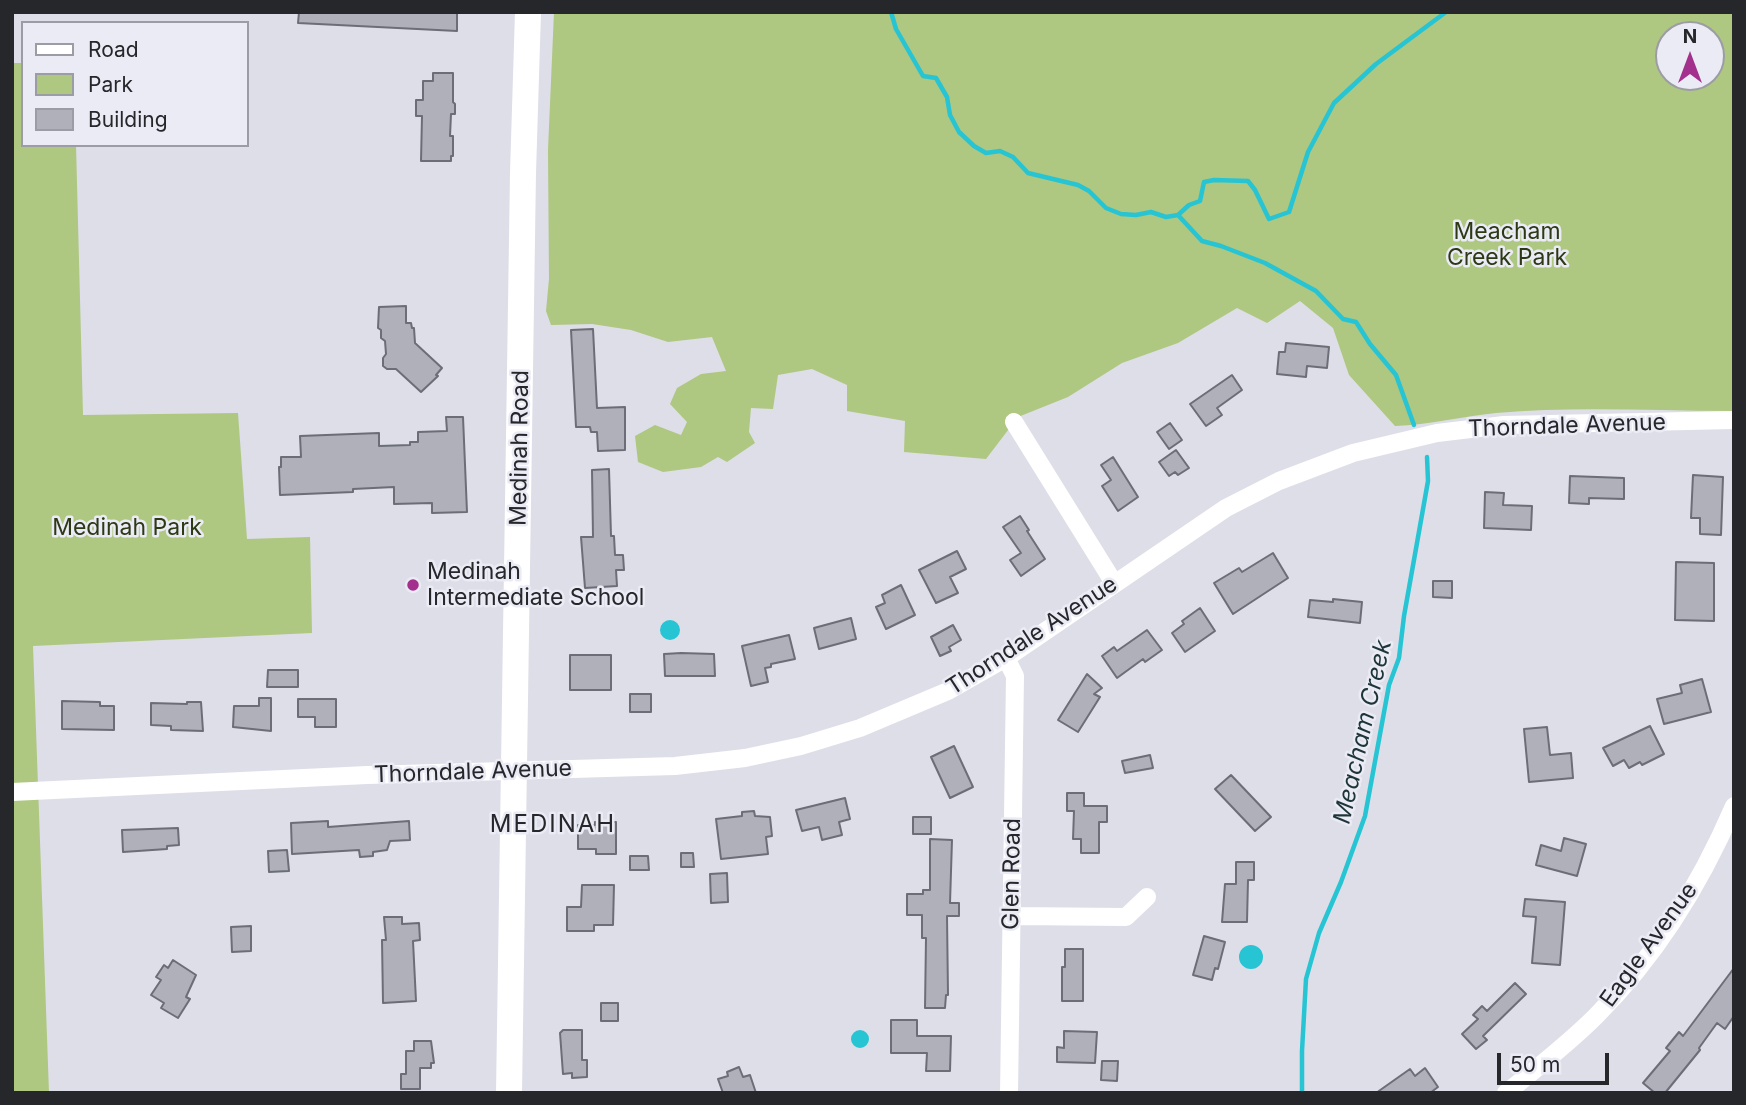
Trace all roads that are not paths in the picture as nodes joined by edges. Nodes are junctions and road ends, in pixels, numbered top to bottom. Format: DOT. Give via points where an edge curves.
graph roads {
  1 [pos="528,12"];
  2 [pos="1734,420"];
  3 [pos="1014,422"];
  4 [pos="1114,583"];
  5 [pos="1006,658"];
  6 [pos="513,772"];
  7 [pos="12,792"];
  8 [pos="1734,806"];
  9 [pos="1147,897"];
  10 [pos="1012,916"];
  11 [pos="509,1093"];
  12 [pos="1009,1093"];
  13 [pos="1506,1093"];
  1 -- 6 [label="main road, Medinah Road"];
  2 -- 4 [label="street, Thorndale Avenue" via="1504,425 1398,440 1279,481 1226,508"];
  3 -- 4 [label="street"];
  4 -- 5 [label="street, Thorndale Avenue"];
  5 -- 6 [label="street, Thorndale Avenue" via="919,705 801,746 675,766"];
  5 -- 10 [label="street, Glen Road" via="1015,676"];
  6 -- 7 [label="street, Thorndale Avenue"];
  6 -- 11 [label="main road, Medinah Road"];
  8 -- 13 [label="street, Eagle Avenue" via="1685,902 1637,970 1597,1015"];
  9 -- 10 [label="street" via="1126,917"];
  10 -- 12 [label="street, Glen Road"];
}
